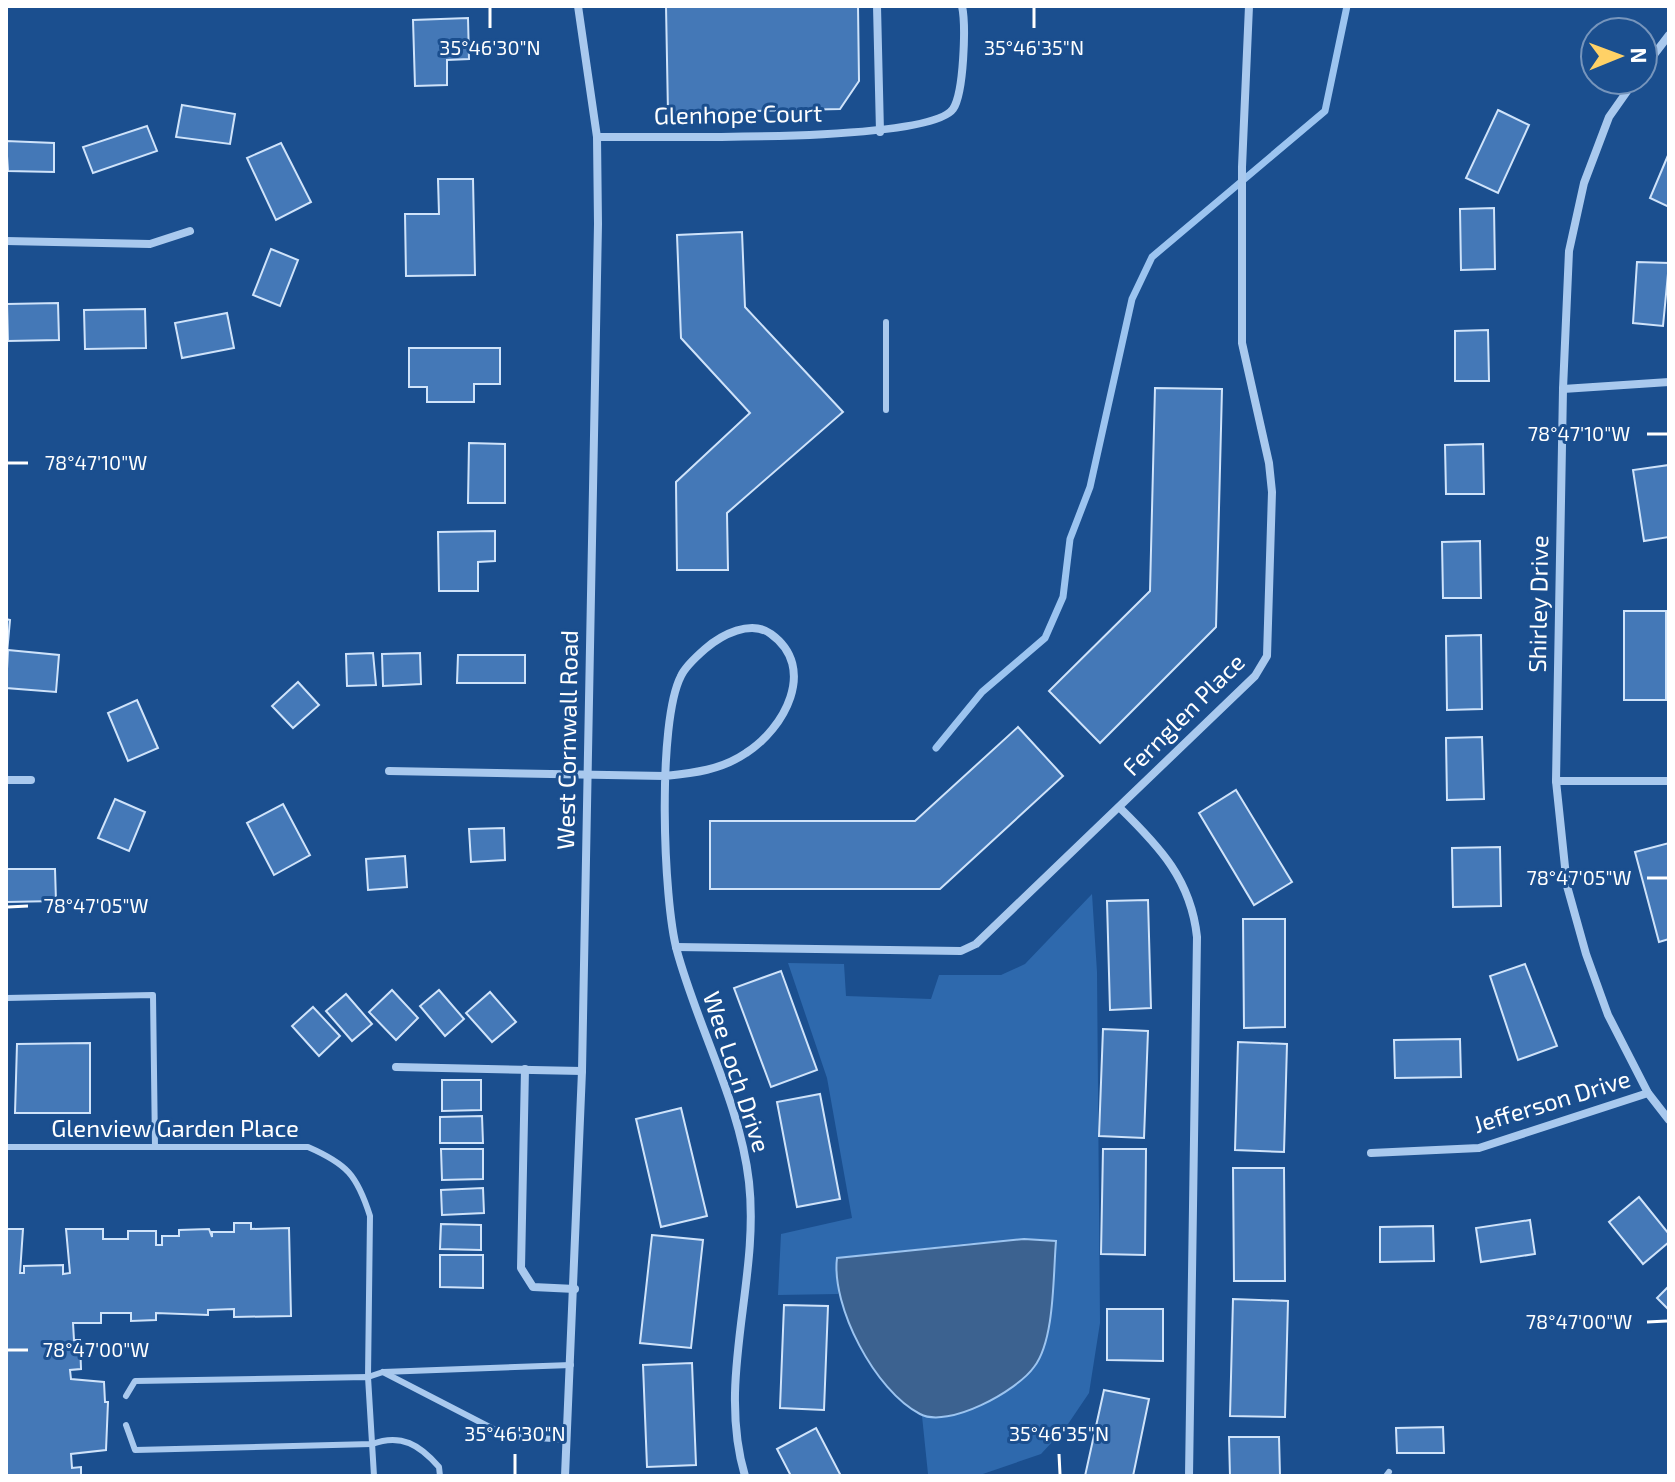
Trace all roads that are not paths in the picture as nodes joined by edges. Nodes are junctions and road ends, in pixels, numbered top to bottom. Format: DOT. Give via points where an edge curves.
graph roads {
  1 [pos="578,6"];
  2 [pos="877,6"];
  3 [pos="962,6"];
  4 [pos="1249,6"];
  5 [pos="1624,96"];
  6 [pos="880,132"];
  7 [pos="597,137"];
  8 [pos="190,231"];
  9 [pos="6,241"];
  10 [pos="886,322"];
  11 [pos="1669,382"];
  12 [pos="1563,389"];
  13 [pos="886,410"];
  14 [pos="389,771"];
  15 [pos="588,773"];
  16 [pos="665,776"];
  17 [pos="6,780"];
  18 [pos="31,780"];
  19 [pos="1556,781"];
  20 [pos="1669,781"];
  21 [pos="1120,808"];
  22 [pos="676,947"];
  23 [pos="6,998"];
  24 [pos="396,1067"];
  25 [pos="525,1069"];
  26 [pos="582,1071"];
  27 [pos="1648,1093"];
  28 [pos="1669,1120"];
  29 [pos="6,1147"];
  30 [pos="155,1147"];
  31 [pos="1371,1153"];
  32 [pos="575,1289"];
  33 [pos="571,1365"];
  34 [pos="383,1372"];
  35 [pos="368,1377"];
  36 [pos="126,1396"];
  37 [pos="126,1425"];
  38 [pos="567,1440"];
  39 [pos="372,1444"];
  40 [pos="374,1476"];
  41 [pos="440,1476"];
  42 [pos="565,1476"];
  43 [pos="745,1476"];
  44 [pos="1189,1476"];
  1 -- 7 [label="street, West Cornwall Road"];
  2 -- 6 [label="street"];
  3 -- 6 [label="street, Glenhope Court" via="962,70 953,109 939,119"];
  4 -- 21 [label="street, Fernglen Place" via="1242,343 1272,492 1267,656 1255,676"];
  5 -- 12 [label="street, Shirley Drive" via="1609,117 1584,183 1569,251"];
  6 -- 7 [label="street, Glenhope Court"];
  7 -- 15 [label="street, West Cornwall Road"];
  8 -- 9 [label="street" via="150,244"];
  10 -- 13 [label="lane"];
  11 -- 12 [label="street"];
  12 -- 19 [label="street, Shirley Drive"];
  14 -- 15 [label="street"];
  15 -- 16 [label="street"];
  15 -- 26 [label="street, West Cornwall Road"];
  16 -- 16 [label="street, Wee Loch Drive" via="708,771 747,753 782,718 795,673 771,634 756,627 738,630 704,650 681,674 671,705"];
  16 -- 22 [label="street, Wee Loch Drive" via="668,885"];
  17 -- 18 [label="street"];
  19 -- 20 [label="street"];
  19 -- 27 [label="street, Shirley Drive" via="1567,886 1586,954 1608,1015"];
  21 -- 22 [label="street, Fernglen Place" via="976,944 961,951"];
  21 -- 44 [label="street" via="1170,859 1190,896 1197,937"];
  22 -- 43 [label="street, Wee Loch Drive" via="748,1179 750,1238 733,1381 736,1441"];
  23 -- 30 [label="lane" via="153,995"];
  24 -- 25 [label="street"];
  25 -- 26 [label="street"];
  25 -- 32 [label="street" via="521,1268 533,1287"];
  26 -- 32 [label="street, West Cornwall Road"];
  27 -- 28 [label="street, Shirley Drive"];
  27 -- 31 [label="street, Jefferson Drive" via="1479,1148"];
  29 -- 30 [label="lane, Glenview Garden Place"];
  30 -- 35 [label="lane, Glenview Garden Place" via="308,1147 348,1169 370,1216"];
  32 -- 33 [label="street, West Cornwall Road"];
  33 -- 34 [label="lane"];
  33 -- 38 [label="street, West Cornwall Road"];
  34 -- 35 [label="lane"];
  34 -- 38 [label="lane" via="507,1436"];
  35 -- 36 [label="lane" via="135,1381"];
  35 -- 39 [label="lane, Glenview Garden Place"];
  37 -- 39 [label="lane" via="135,1450"];
  38 -- 42 [label="street, West Cornwall Road"];
  39 -- 40 [label="lane, Glenview Garden Place"];
  39 -- 41 [label="lane" via="388,1438 420,1446 439,1467"];
}
